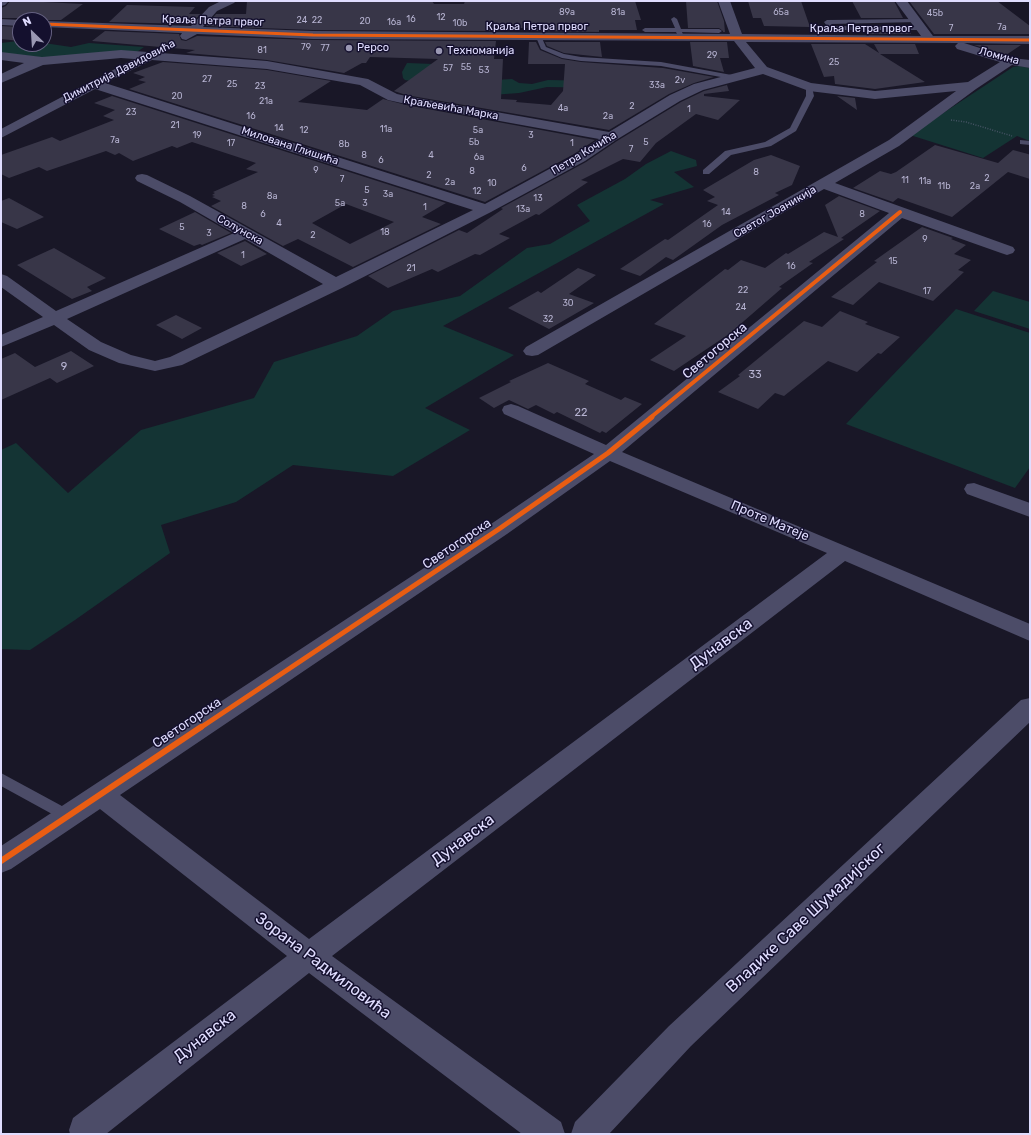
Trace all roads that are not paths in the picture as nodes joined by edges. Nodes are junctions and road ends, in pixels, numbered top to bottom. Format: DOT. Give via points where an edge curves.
graph roads {
  1 [pos="230,1"];
  2 [pos="724,1"];
  3 [pos="901,1"];
  4 [pos="674,19"];
  5 [pos="1,22"];
  6 [pos="12,23"];
  7 [pos="52,24"];
  8 [pos="919,25"];
  9 [pos="195,30"];
  10 [pos="645,30"];
  11 [pos="719,31"];
  12 [pos="680,34"];
  13 [pos="539,37"];
  14 [pos="738,38"];
  15 [pos="929,39"];
  16 [pos="945,39"];
  17 [pos="1030,40"];
  18 [pos="1,56"];
  19 [pos="151,56"];
  20 [pos="42,61"];
  21 [pos="1010,61"];
  22 [pos="1030,64"];
  23 [pos="763,70"];
  24 [pos="737,78"];
  25 [pos="1,79"];
  26 [pos="94,84"];
  27 [pos="971,86"];
  28 [pos="809,87"];
  29 [pos="1,134"];
  30 [pos="611,137"];
  31 [pos="706,172"];
  32 [pos="142,178"];
  33 [pos="824,184"];
  34 [pos="486,209"];
  35 [pos="900,212"];
  36 [pos="247,233"];
  37 [pos="1007,250"];
  38 [pos="1,279"];
  39 [pos="336,284"];
  40 [pos="55,318"];
  41 [pos="1,342"];
  42 [pos="532,351"];
  43 [pos="511,410"];
  44 [pos="608,453"];
  45 [pos="974,489"];
  46 [pos="1030,510"];
  47 [pos="843,552"];
  48 [pos="1030,633"];
  49 [pos="1030,707"];
  50 [pos="1,779"];
  51 [pos="100,794"];
  52 [pos="68,816"];
  53 [pos="1,861"];
  54 [pos="309,956"];
  55 [pos="85,1130"];
  56 [pos="549,1134"];
  57 [pos="587,1134"];
  1 -- 9 [label="street, Димитрија Давидовића" via="213,9"];
  2 -- 14 [label="street"];
  3 -- 8 [label="street"];
  4 -- 12 [label="lane"];
  5 -- 6 [label="street"];
  7 -- 9 [label="street, Краља Петра првог"];
  8 -- 8 [label="lane" via="831,28 827,22"];
  8 -- 15 [label="street"];
  9 -- 13 [label="street, Краља Петра првог" via="313,35"];
  9 -- 19 [label="street, Димитрија Давидовића"];
  10 -- 12 [label="lane"];
  11 -- 12 [label="lane"];
  12 -- 13 [label="street, Краља Петра првог"];
  12 -- 14 [label="street, Краља Петра првог"];
  13 -- 24 [label="lane" via="540,44 546,50 567,57 661,64"];
  14 -- 15 [label="street, Краља Петра првог"];
  14 -- 23 [label="street"];
  15 -- 16 [label="street, Краља Петра првог"];
  16 -- 17 [label="street, Краља Петра првог"];
  16 -- 21 [label="street, Ломина"];
  18 -- 20 [label="street"];
  19 -- 20 [label="street, Краљевића Марка" via="121,54"];
  19 -- 26 [label="street, Димитрија Давидовића"];
  19 -- 30 [label="street, Краљевића Марка" via="267,65 346,78 364,82 393,97 406,100"];
  20 -- 25 [label="street"];
  21 -- 22 [label="street, Ломина"];
  21 -- 27 [label="street, Светог Јоаникија"];
  23 -- 24 [label="street, Петра Кочића"];
  23 -- 28 [label="street"];
  24 -- 30 [label="street, Петра Кочића" via="699,87 675,98"];
  26 -- 29 [label="street, Димитрија Давидовића"];
  26 -- 34 [label="street, Милована Глишића"];
  27 -- 28 [label="street" via="875,95"];
  27 -- 33 [label="street, Светог Јоаникија" via="894,143"];
  28 -- 31 [label="lane" via="810,96 792,129 768,144 728,153"];
  30 -- 34 [label="street, Петра Кочића" via="580,158"];
  32 -- 36 [label="street, Солунска"];
  33 -- 35 [label="street"];
  33 -- 42 [label="street, Светог Јоаникија"];
  34 -- 39 [label="street, Петра Кочића"];
  35 -- 37 [label="street"];
  35 -- 44 [label="street, Светогорска"];
  36 -- 39 [label="street, Солунска"];
  36 -- 40 [label="street"];
  38 -- 40 [label="street, Петра Кочића"];
  39 -- 40 [label="street, Петра Кочића" via="176,361 155,366 125,359 95,346"];
  40 -- 41 [label="street"];
  43 -- 44 [label="street, Проте Матеје"];
  44 -- 47 [label="street, Проте Матеје"];
  44 -- 51 [label="street, Светогорска" via="500,528"];
  45 -- 46 [label="street"];
  47 -- 48 [label="street, Проте Матеје"];
  47 -- 54 [label="street, Дунавска"];
  49 -- 57 [label="street, Владике Саве Шумадијског" via="680,1036"];
  50 -- 52 [label="lane"];
  51 -- 52 [label="street, Светогорска"];
  51 -- 54 [label="street, Зорана Радмиловића"];
  52 -- 53 [label="street, Светогорска"];
  54 -- 55 [label="street, Дунавска"];
  54 -- 56 [label="street, Зорана Радмиловића"];
}
